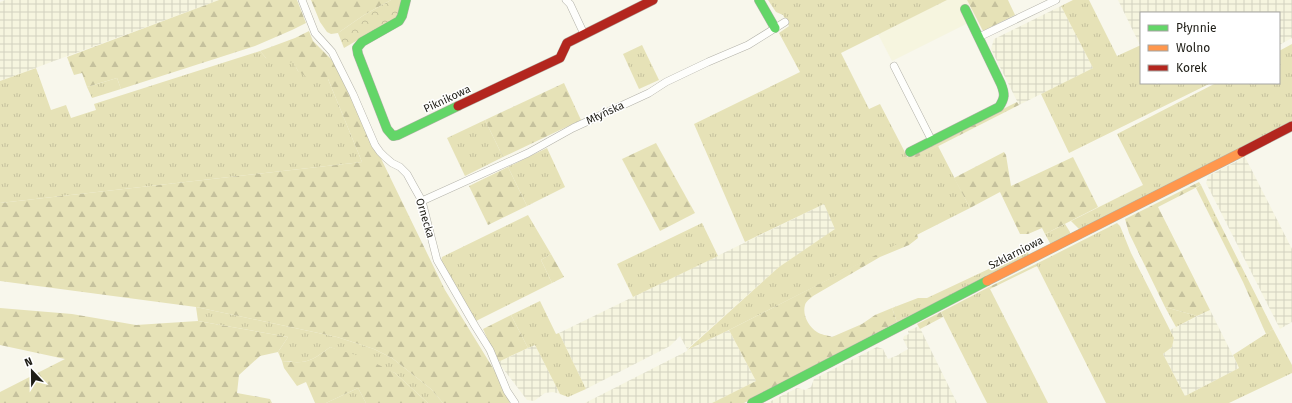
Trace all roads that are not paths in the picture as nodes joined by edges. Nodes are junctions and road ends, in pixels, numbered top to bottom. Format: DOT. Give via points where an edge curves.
graph roads {
  1 [pos="302,0"];
  2 [pos="406,0"];
  3 [pos="566,0"];
  4 [pos="653,0"];
  5 [pos="759,0"];
  6 [pos="1056,0"];
  7 [pos="965,9"];
  8 [pos="785,22"];
  9 [pos="774,28"];
  10 [pos="584,34"];
  11 [pos="979,37"];
  12 [pos="894,66"];
  13 [pos="1292,126"];
  14 [pos="932,141"];
  15 [pos="910,152"];
  16 [pos="422,202"];
  17 [pos="515,403"];
  18 [pos="752,403"];
  1 -- 16 [label="street, Ornecka" via="315,33 332,52 375,145 407,174"];
  2 -- 10 [label="street, Piknikowa" via="399,21 362,42 357,48 387,129 393,136 560,58 564,46"];
  3 -- 10 [label="street"];
  4 -- 10 [label="street, Piknikowa"];
  5 -- 9 [label="street"];
  6 -- 11 [label="street"];
  7 -- 11 [label="street"];
  8 -- 9 [label="street, Młyńska"];
  9 -- 16 [label="street, Młyńska" via="748,45 666,82"];
  11 -- 14 [label="street" via="1001,84 1005,95 1003,101 999,108"];
  12 -- 14 [label="street"];
  13 -- 18 [label="street, Szklarniowa"];
  14 -- 15 [label="street"];
  16 -- 17 [label="street, Ornecka" via="437,260 490,350 507,391"];
}
